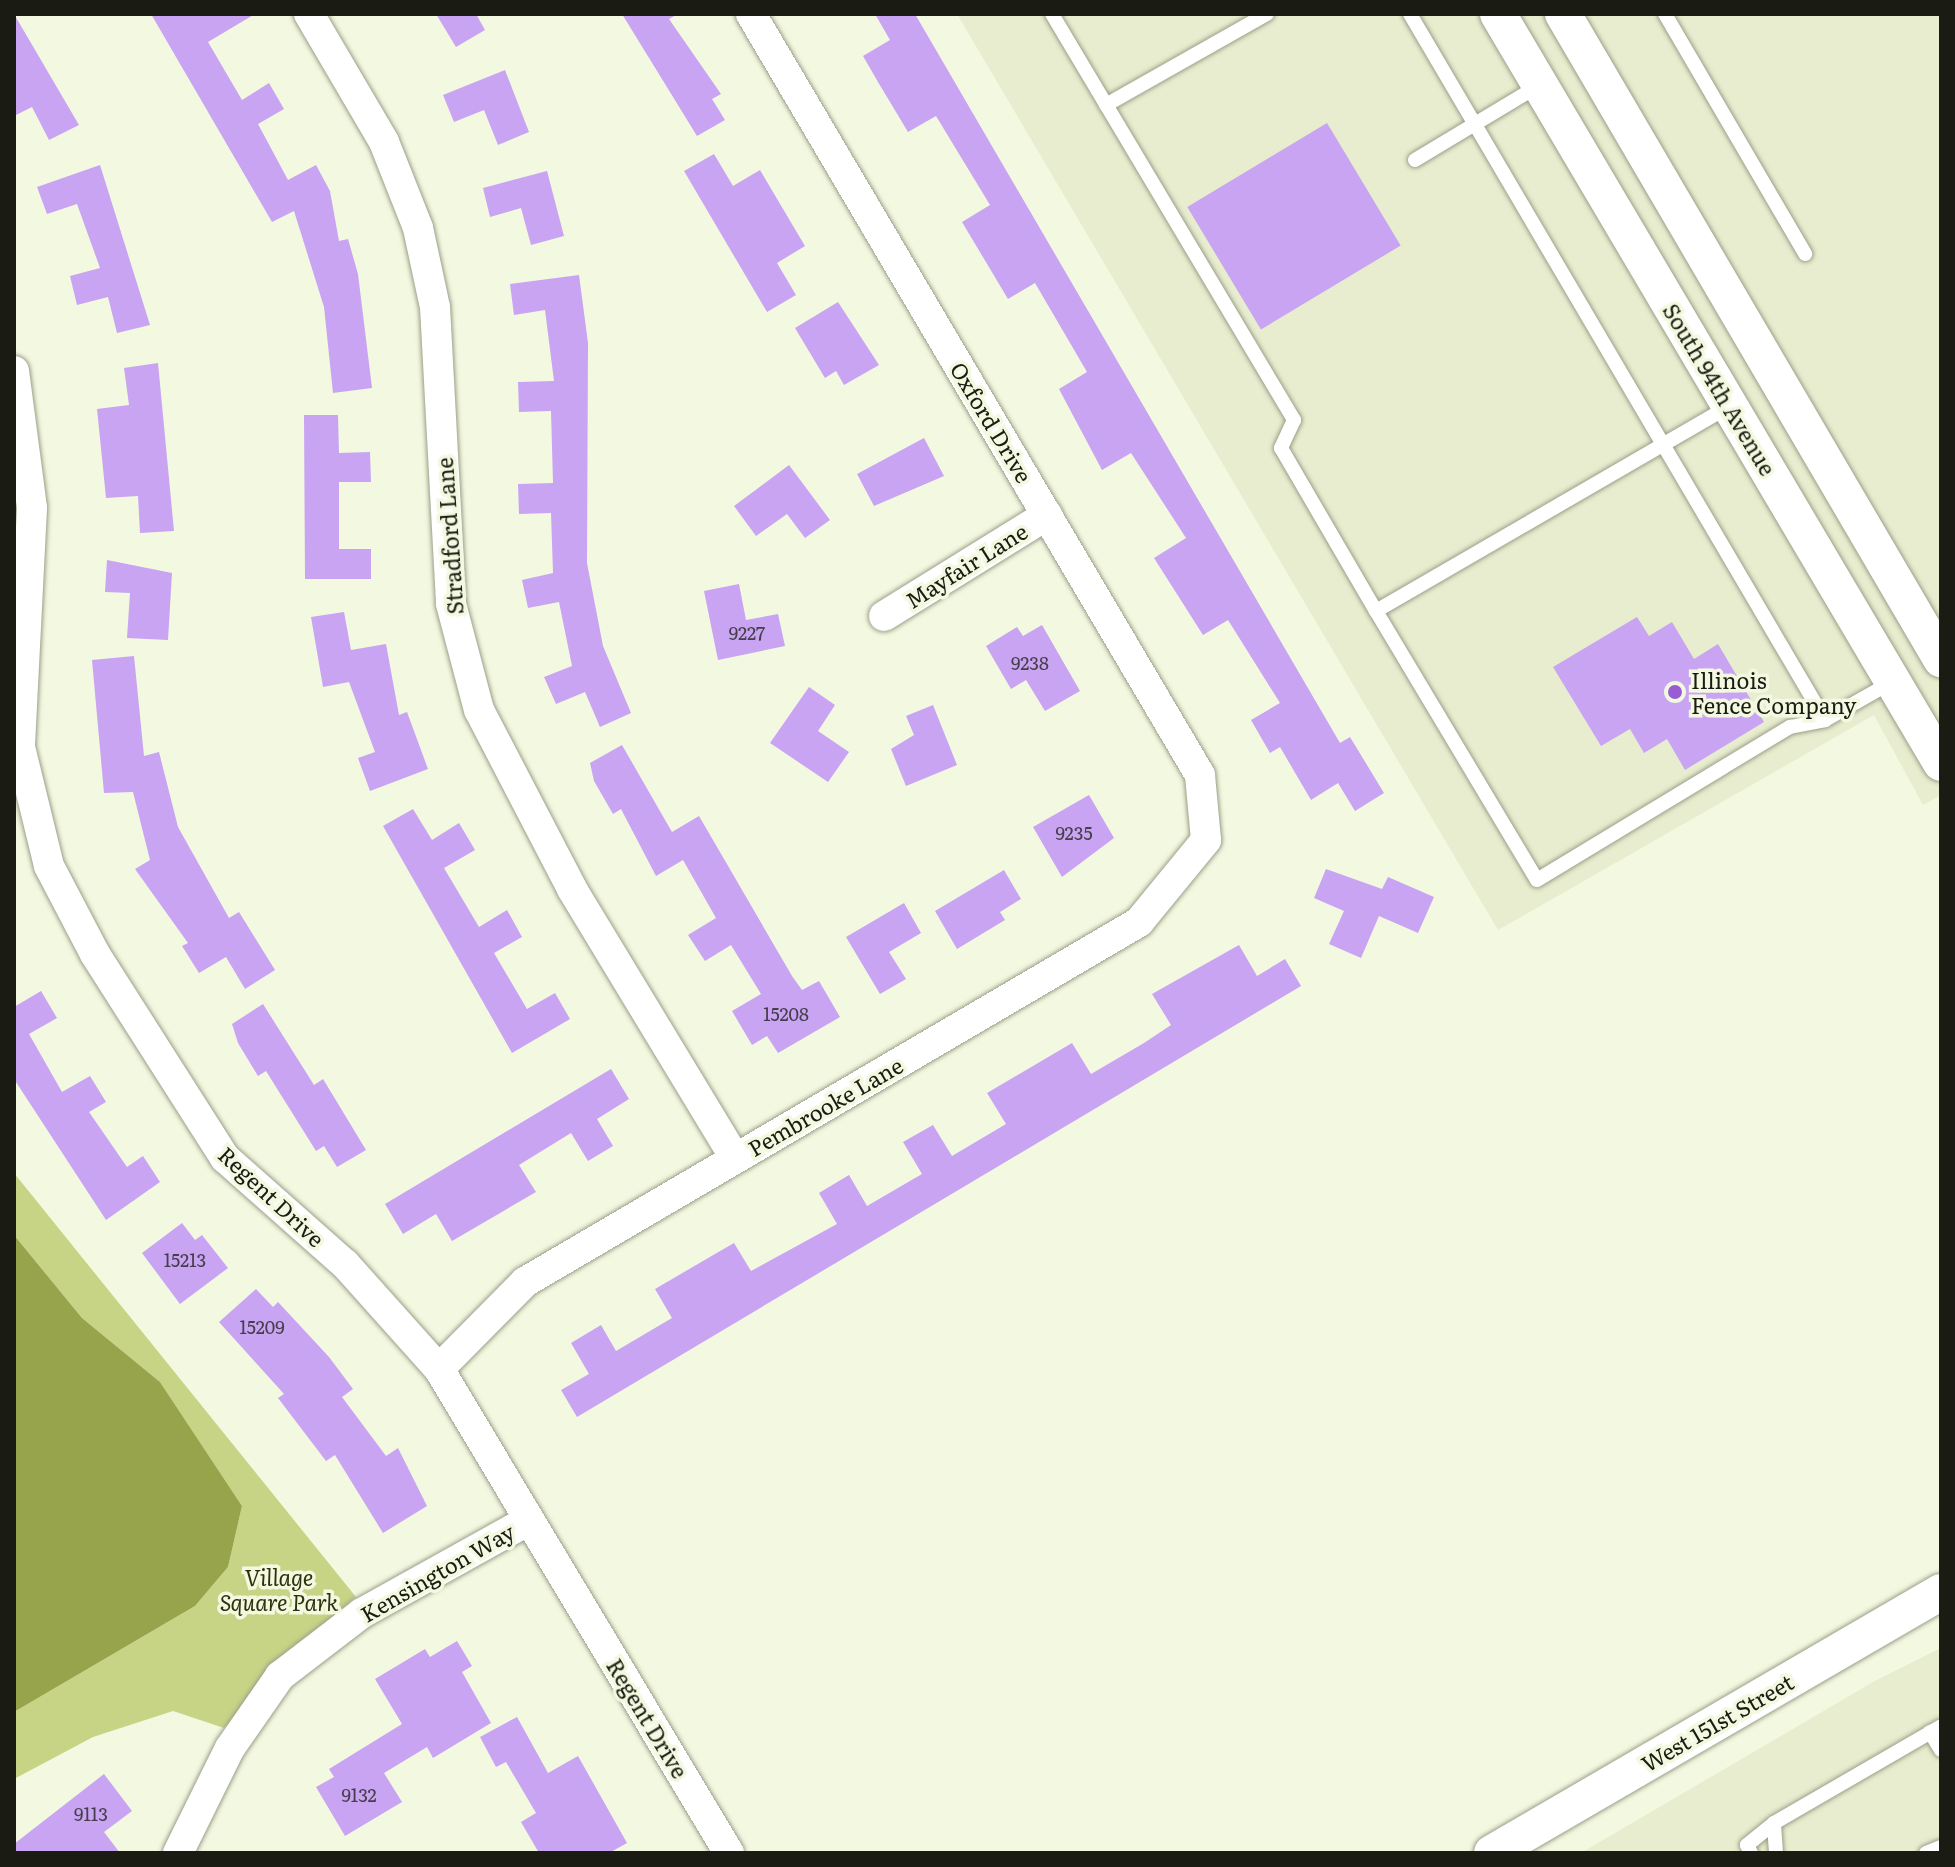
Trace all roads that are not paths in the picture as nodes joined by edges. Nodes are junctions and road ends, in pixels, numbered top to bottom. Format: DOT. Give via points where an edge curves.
graph roads {
  1 [pos="309,14"];
  2 [pos="751,14"];
  3 [pos="1052,14"];
  4 [pos="1267,14"];
  5 [pos="1410,14"];
  6 [pos="1498,14"];
  7 [pos="1563,14"];
  8 [pos="1665,14"];
  9 [pos="1540,85"];
  10 [pos="1106,105"];
  11 [pos="1474,124"];
  12 [pos="1415,160"];
  13 [pos="1805,254"];
  14 [pos="14,371"];
  15 [pos="1730,406"];
  16 [pos="19,416"];
  17 [pos="1661,441"];
  18 [pos="1047,515"];
  19 [pos="1376,611"];
  20 [pos="884,616"];
  21 [pos="1941,659"];
  22 [pos="1893,681"];
  23 [pos="1825,720"];
  24 [pos="1941,763"];
  25 [pos="1206,840"];
  26 [pos="735,1158"];
  27 [pos="439,1369"];
  28 [pos="529,1520"];
  29 [pos="1941,1592"];
  30 [pos="1935,1729"];
  31 [pos="1941,1750"];
  32 [pos="1774,1823"];
  33 [pos="1941,1847"];
  34 [pos="178,1853"];
  35 [pos="729,1853"];
  36 [pos="1492,1853"];
  37 [pos="1751,1853"];
  38 [pos="1776,1853"];
  39 [pos="1926,1853"];
  1 -- 26 [label="street, Stradford Lane" via="384,142 418,228 435,307 451,604 479,710 572,889"];
  2 -- 18 [label="street, Oxford Drive"];
  3 -- 10 [label="lane"];
  4 -- 10 [label="lane"];
  5 -- 11 [label="lane"];
  6 -- 9 [label="street, South 94th Avenue"];
  7 -- 21 [label="street"];
  8 -- 13 [label="lane"];
  9 -- 11 [label="lane"];
  9 -- 15 [label="street, South 94th Avenue"];
  10 -- 19 [label="lane" via="1294,420 1281,448"];
  11 -- 12 [label="lane"];
  11 -- 17 [label="lane"];
  14 -- 16 [label="street, Regent Drive"];
  15 -- 17 [label="lane"];
  15 -- 22 [label="street, South 94th Avenue"];
  16 -- 27 [label="street, Regent Drive" via="31,567 20,747 49,866 95,954 225,1158 345,1264"];
  17 -- 19 [label="lane"];
  17 -- 23 [label="lane"];
  18 -- 20 [label="street, Mayfair Lane"];
  18 -- 25 [label="street, Oxford Drive" via="1200,775"];
  19 -- 23 [label="lane" via="1537,880 1776,735"];
  22 -- 23 [label="lane"];
  22 -- 24 [label="street, South 94th Avenue"];
  25 -- 26 [label="street, Pembrooke Lane" via="1139,922"];
  26 -- 27 [label="street, Pembrooke Lane" via="525,1282"];
  27 -- 28 [label="street, Regent Drive"];
  28 -- 34 [label="street, Kensington Way" via="362,1613 280,1676 230,1748"];
  28 -- 35 [label="street, Regent Drive"];
  29 -- 36 [label="street, West 151st Street"];
  30 -- 31 [label="lane"];
  30 -- 32 [label="lane"];
  32 -- 37 [label="lane" via="1747,1845"];
  32 -- 38 [label="lane"];
  33 -- 39 [label="lane"];
}
